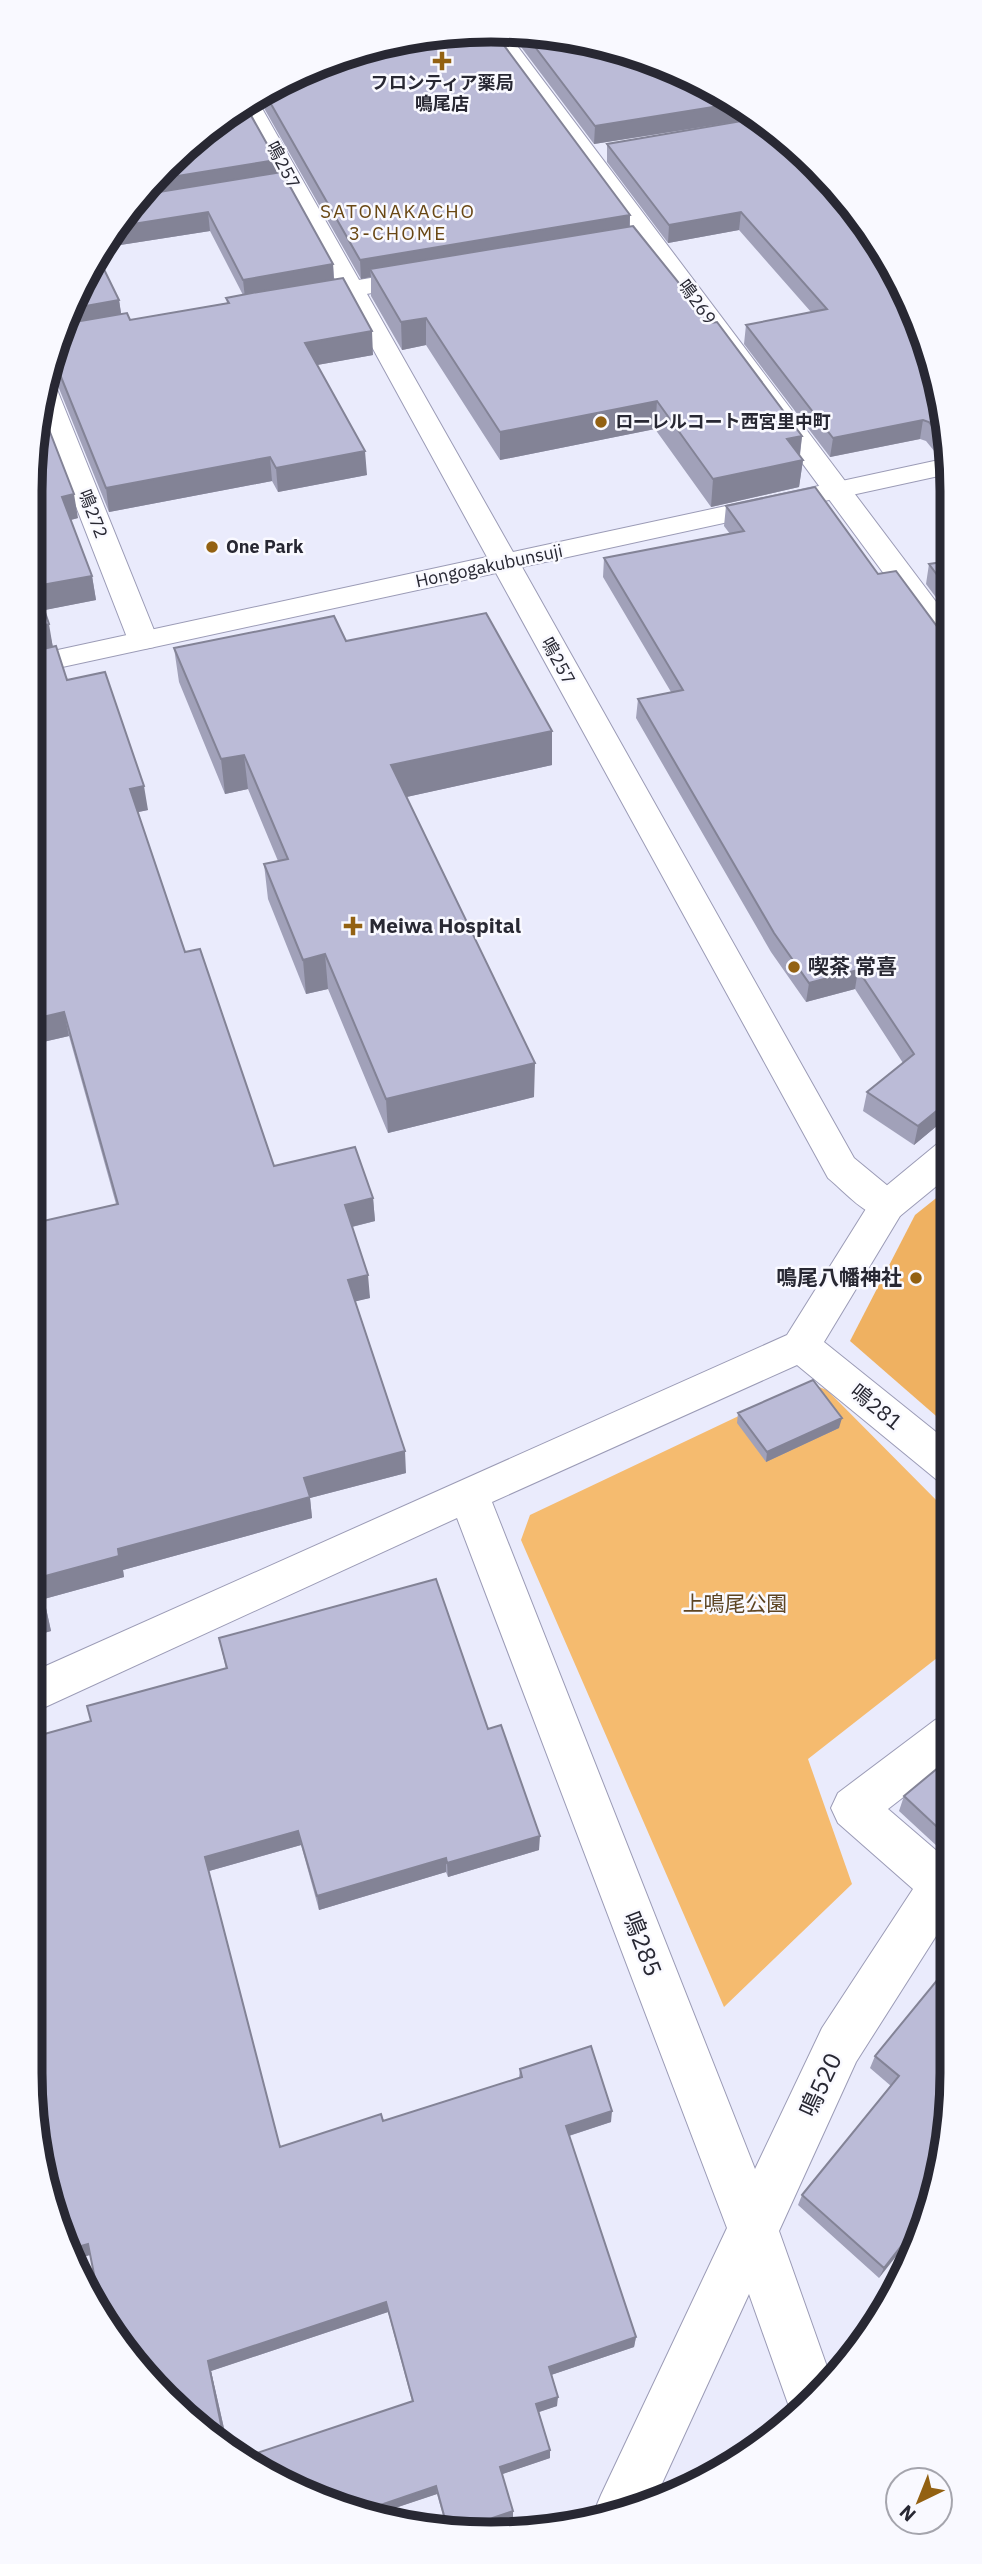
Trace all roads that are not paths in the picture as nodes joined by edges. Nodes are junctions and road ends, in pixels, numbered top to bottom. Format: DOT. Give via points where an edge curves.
graph roads {
  1 [pos="503,42"];
  2 [pos="253,111"];
  3 [pos="613,150"];
  4 [pos="587,155"];
  5 [pos="650,239"];
  6 [pos="623,244"];
  7 [pos="446,273"];
  8 [pos="350,289"];
  9 [pos="284,301"];
  10 [pos="50,406"];
  11 [pos="939,468"];
  12 [pos="835,491"];
  13 [pos="504,564"];
  14 [pos="940,628"];
  15 [pos="143,640"];
  16 [pos="42,662"];
  17 [pos="940,1162"];
  18 [pos="887,1206"];
  19 [pos="801,1346"];
  20 [pos="940,1459"];
  21 [pos="468,1493"];
  22 [pos="42,1688"];
  23 [pos="940,1742"];
  24 [pos="940,1883"];
  25 [pos="940,1888"];
  26 [pos="753,2230"];
  27 [pos="808,2390"];
  28 [pos="626,2501"];
  1 -- 4 [label="street, 鳴269"];
  2 -- 8 [label="street, 鳴257"];
  3 -- 4 [label="street"];
  4 -- 5 [label="street, 鳴269"];
  5 -- 6 [label="street"];
  5 -- 12 [label="street, 鳴269"];
  7 -- 8 [label="street"];
  8 -- 9 [label="street"];
  8 -- 13 [label="street, 鳴257"];
  10 -- 15 [label="street, 鳴272"];
  11 -- 12 [label="street, Hongogakubunsuji"];
  12 -- 13 [label="street, Hongogakubunsuji"];
  12 -- 14 [label="street, 鳴269"];
  13 -- 15 [label="street, Hongogakubunsuji"];
  13 -- 18 [label="street, 鳴257" via="841,1168"];
  15 -- 16 [label="street, Hongogakubunsuji"];
  17 -- 18 [label="street"];
  18 -- 19 [label="street"];
  19 -- 20 [label="street, 鳴281"];
  19 -- 21 [label="street"];
  21 -- 22 [label="street"];
  21 -- 26 [label="street, 鳴285"];
  23 -- 24 [label="street, 鳴520" via="854,1808"];
  25 -- 26 [label="street, 鳴520" via="839,2045"];
  26 -- 27 [label="street, 鳴285"];
  26 -- 28 [label="street, 鳴520"];
}
